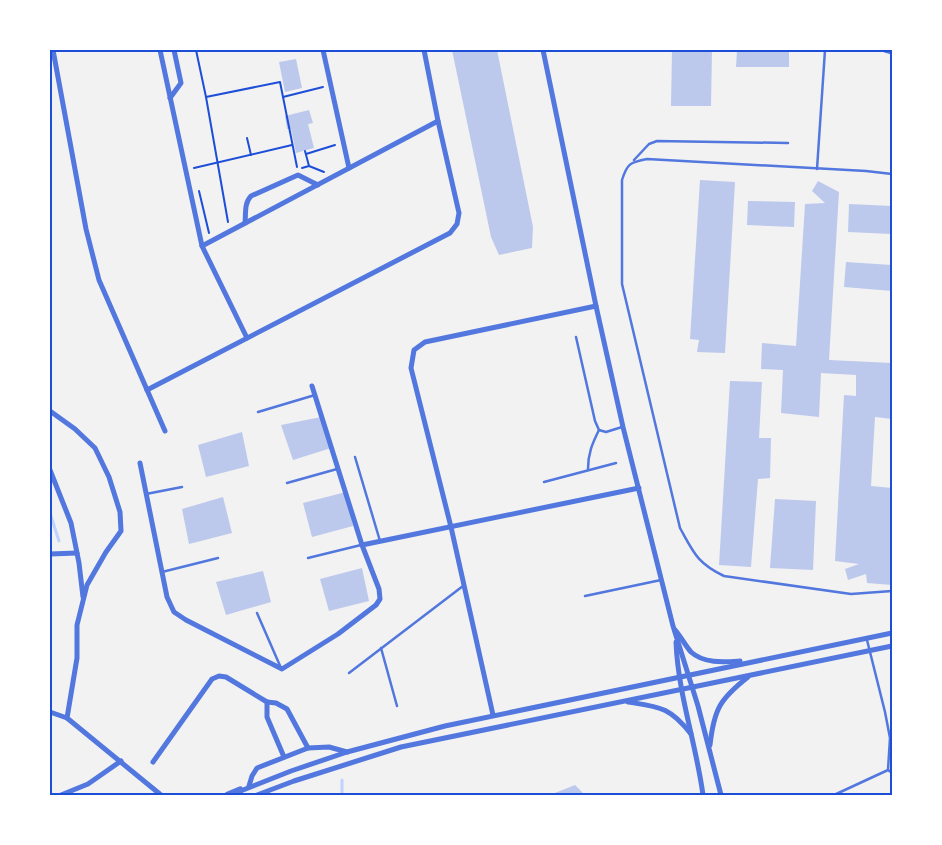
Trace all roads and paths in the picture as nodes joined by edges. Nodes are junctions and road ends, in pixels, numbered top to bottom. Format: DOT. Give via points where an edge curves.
graph roads {
  1 [pos="53,50"];
  2 [pos="160,50"];
  3 [pos="174,50"];
  4 [pos="196,50"];
  5 [pos="323,50"];
  6 [pos="424,50"];
  7 [pos="543,50"];
  8 [pos="825,50"];
  9 [pos="885,50"];
  10 [pos="892,52"];
  11 [pos="324,87"];
  12 [pos="206,97"];
  13 [pos="283,97"];
  14 [pos="170,98"];
  15 [pos="438,121"];
  16 [pos="248,138"];
  17 [pos="788,143"];
  18 [pos="292,145"];
  19 [pos="338,152"];
  20 [pos="251,154"];
  21 [pos="633,161"];
  22 [pos="217,162"];
  23 [pos="309,166"];
  24 [pos="194,168"];
  25 [pos="349,168"];
  26 [pos="817,169"];
  27 [pos="892,174"];
  28 [pos="322,176"];
  29 [pos="318,184"];
  30 [pos="245,223"];
  31 [pos="228,224"];
  32 [pos="202,246"];
  33 [pos="596,306"];
  34 [pos="576,336"];
  35 [pos="247,338"];
  36 [pos="312,386"];
  37 [pos="147,390"];
  38 [pos="315,395"];
  39 [pos="50,411"];
  40 [pos="258,412"];
  41 [pos="623,427"];
  42 [pos="599,430"];
  43 [pos="165,431"];
  44 [pos="355,457"];
  45 [pos="140,463"];
  46 [pos="616,463"];
  47 [pos="339,468"];
  48 [pos="50,470"];
  49 [pos="588,470"];
  50 [pos="544,482"];
  51 [pos="287,483"];
  52 [pos="182,487"];
  53 [pos="639,488"];
  54 [pos="146,494"];
  55 [pos="451,527"];
  56 [pos="380,541"];
  57 [pos="362,545"];
  58 [pos="50,554"];
  59 [pos="78,554"];
  60 [pos="218,558"];
  61 [pos="308,558"];
  62 [pos="162,572"];
  63 [pos="661,580"];
  64 [pos="464,585"];
  65 [pos="892,591"];
  66 [pos="585,596"];
  67 [pos="83,600"];
  68 [pos="257,613"];
  69 [pos="673,626"];
  70 [pos="892,633"];
  71 [pos="676,636"];
  72 [pos="867,638"];
  73 [pos="892,646"];
  74 [pos="381,648"];
  75 [pos="870,651"];
  76 [pos="753,661"];
  77 [pos="282,669"];
  78 [pos="349,673"];
  79 [pos="690,675"];
  80 [pos="750,675"];
  81 [pos="679,678"];
  82 [pos="693,686"];
  83 [pos="682,689"];
  84 [pos="267,702"];
  85 [pos="623,702"];
  86 [pos="397,706"];
  87 [pos="50,712"];
  88 [pos="885,712"];
  89 [pos="892,712"];
  90 [pos="493,715"];
  91 [pos="67,718"];
  92 [pos="692,735"];
  93 [pos="891,738"];
  94 [pos="308,748"];
  95 [pos="710,748"];
  96 [pos="347,752"];
  97 [pos="284,757"];
  98 [pos="890,758"];
  99 [pos="121,761"];
  100 [pos="153,762"];
  101 [pos="888,770"];
  102 [pos="892,774"];
  103 [pos="250,786"];
  104 [pos="237,792"];
  105 [pos="61,795"];
  106 [pos="161,795"];
  107 [pos="228,795"];
  108 [pos="258,795"];
  109 [pos="703,795"];
  110 [pos="721,795"];
  111 [pos="834,795"];
  1 -- 37 [label="street" via="86,229 99,280"];
  2 -- 14 [label="street"];
  3 -- 14 [label="street" via="181,82"];
  4 -- 12 [label="path"];
  5 -- 25 [label="street"];
  6 -- 15 [label="street"];
  7 -- 33 [label="street"];
  8 -- 26 [label="lane"];
  9 -- 10 [label="street"];
  11 -- 13 [label="path"];
  12 -- 13 [label="path" via="280,82"];
  12 -- 22 [label="path"];
  13 -- 18 [label="path"];
  14 -- 32 [label="street"];
  15 -- 25 [label="street"];
  15 -- 35 [label="street" via="459,213 450,234"];
  16 -- 20 [label="path"];
  17 -- 21 [label="lane" via="657,141 649,144"];
  18 -- 20 [label="path"];
  18 -- 23 [label="path" via="297,169"];
  19 -- 23 [label="path" via="336,145 306,152"];
  20 -- 22 [label="path"];
  21 -- 26 [label="lane"];
  21 -- 65 [label="lane" via="626,168 622,180 622,284 680,528 696,558 724,576 851,594"];
  22 -- 24 [label="path"];
  22 -- 31 [label="path"];
  23 -- 28 [label="path" via="326,173"];
  25 -- 29 [label="street"];
  26 -- 27 [label="lane"];
  29 -- 30 [label="street"];
  29 -- 30 [label="street" via="298,175 251,196 247,200"];
  30 -- 32 [label="street"];
  32 -- 35 [label="street"];
  33 -- 41 [label="street"];
  33 -- 55 [label="street" via="425,342 414,350 411,368"];
  34 -- 42 [label="lane"];
  35 -- 37 [label="street"];
  36 -- 38 [label="street"];
  37 -- 43 [label="street"];
  38 -- 40 [label="lane"];
  38 -- 47 [label="street"];
  39 -- 67 [label="street" via="95,448 110,477 120,512 121,531 106,552"];
  41 -- 42 [label="lane" via="606,432"];
  41 -- 53 [label="street"];
  42 -- 49 [label="lane" via="590,449"];
  44 -- 56 [label="lane"];
  45 -- 54 [label="street"];
  46 -- 49 [label="lane"];
  47 -- 51 [label="lane"];
  47 -- 57 [label="street"];
  48 -- 59 [label="street" via="71,523"];
  49 -- 50 [label="lane"];
  52 -- 54 [label="lane"];
  53 -- 55 [label="street"];
  53 -- 63 [label="street"];
  54 -- 62 [label="street"];
  55 -- 56 [label="street"];
  55 -- 64 [label="street"];
  56 -- 57 [label="street"];
  57 -- 61 [label="lane"];
  57 -- 77 [label="street" via="380,599 338,634"];
  58 -- 59 [label="street"];
  59 -- 67 [label="street"];
  60 -- 62 [label="lane"];
  62 -- 77 [label="street" via="167,598 174,612"];
  63 -- 66 [label="lane"];
  63 -- 69 [label="street"];
  64 -- 74 [label="lane"];
  64 -- 90 [label="street"];
  67 -- 91 [label="street" via="77,625 77,658"];
  68 -- 77 [label="lane"];
  69 -- 71 [label="street"];
  69 -- 76 [label="street" via="693,654 704,660"];
  70 -- 72 [label="street"];
  71 -- 79 [label="street"];
  71 -- 81 [label="street"];
  72 -- 75 [label="lane"];
  72 -- 76 [label="street"];
  73 -- 75 [label="street"];
  74 -- 78 [label="lane"];
  74 -- 86 [label="lane"];
  75 -- 80 [label="street"];
  75 -- 88 [label="lane"];
  76 -- 79 [label="street"];
  79 -- 81 [label="street"];
  79 -- 82 [label="street"];
  80 -- 82 [label="street"];
  80 -- 95 [label="street" via="721,703 712,724"];
  81 -- 83 [label="street"];
  81 -- 90 [label="street"];
  82 -- 83 [label="street"];
  82 -- 95 [label="street"];
  83 -- 85 [label="street"];
  83 -- 92 [label="street"];
  84 -- 94 [label="street" via="286,709"];
  84 -- 97 [label="street" via="267,717"];
  84 -- 100 [label="street" via="226,677 212,679"];
  85 -- 92 [label="street" via="668,710"];
  85 -- 108 [label="street" via="401,748"];
  87 -- 91 [label="street"];
  88 -- 89 [label="lane"];
  88 -- 93 [label="lane"];
  90 -- 96 [label="street"];
  91 -- 99 [label="street"];
  92 -- 109 [label="street"];
  93 -- 98 [label="lane"];
  94 -- 96 [label="street" via="329,746"];
  94 -- 97 [label="street"];
  95 -- 110 [label="street"];
  96 -- 103 [label="street"];
  97 -- 103 [label="street" via="257,768"];
  98 -- 101 [label="lane"];
  99 -- 105 [label="street" via="88,784"];
  99 -- 106 [label="street"];
  101 -- 102 [label="lane"];
  101 -- 111 [label="lane"];
  103 -- 104 [label="street"];
  104 -- 107 [label="street"];
}
